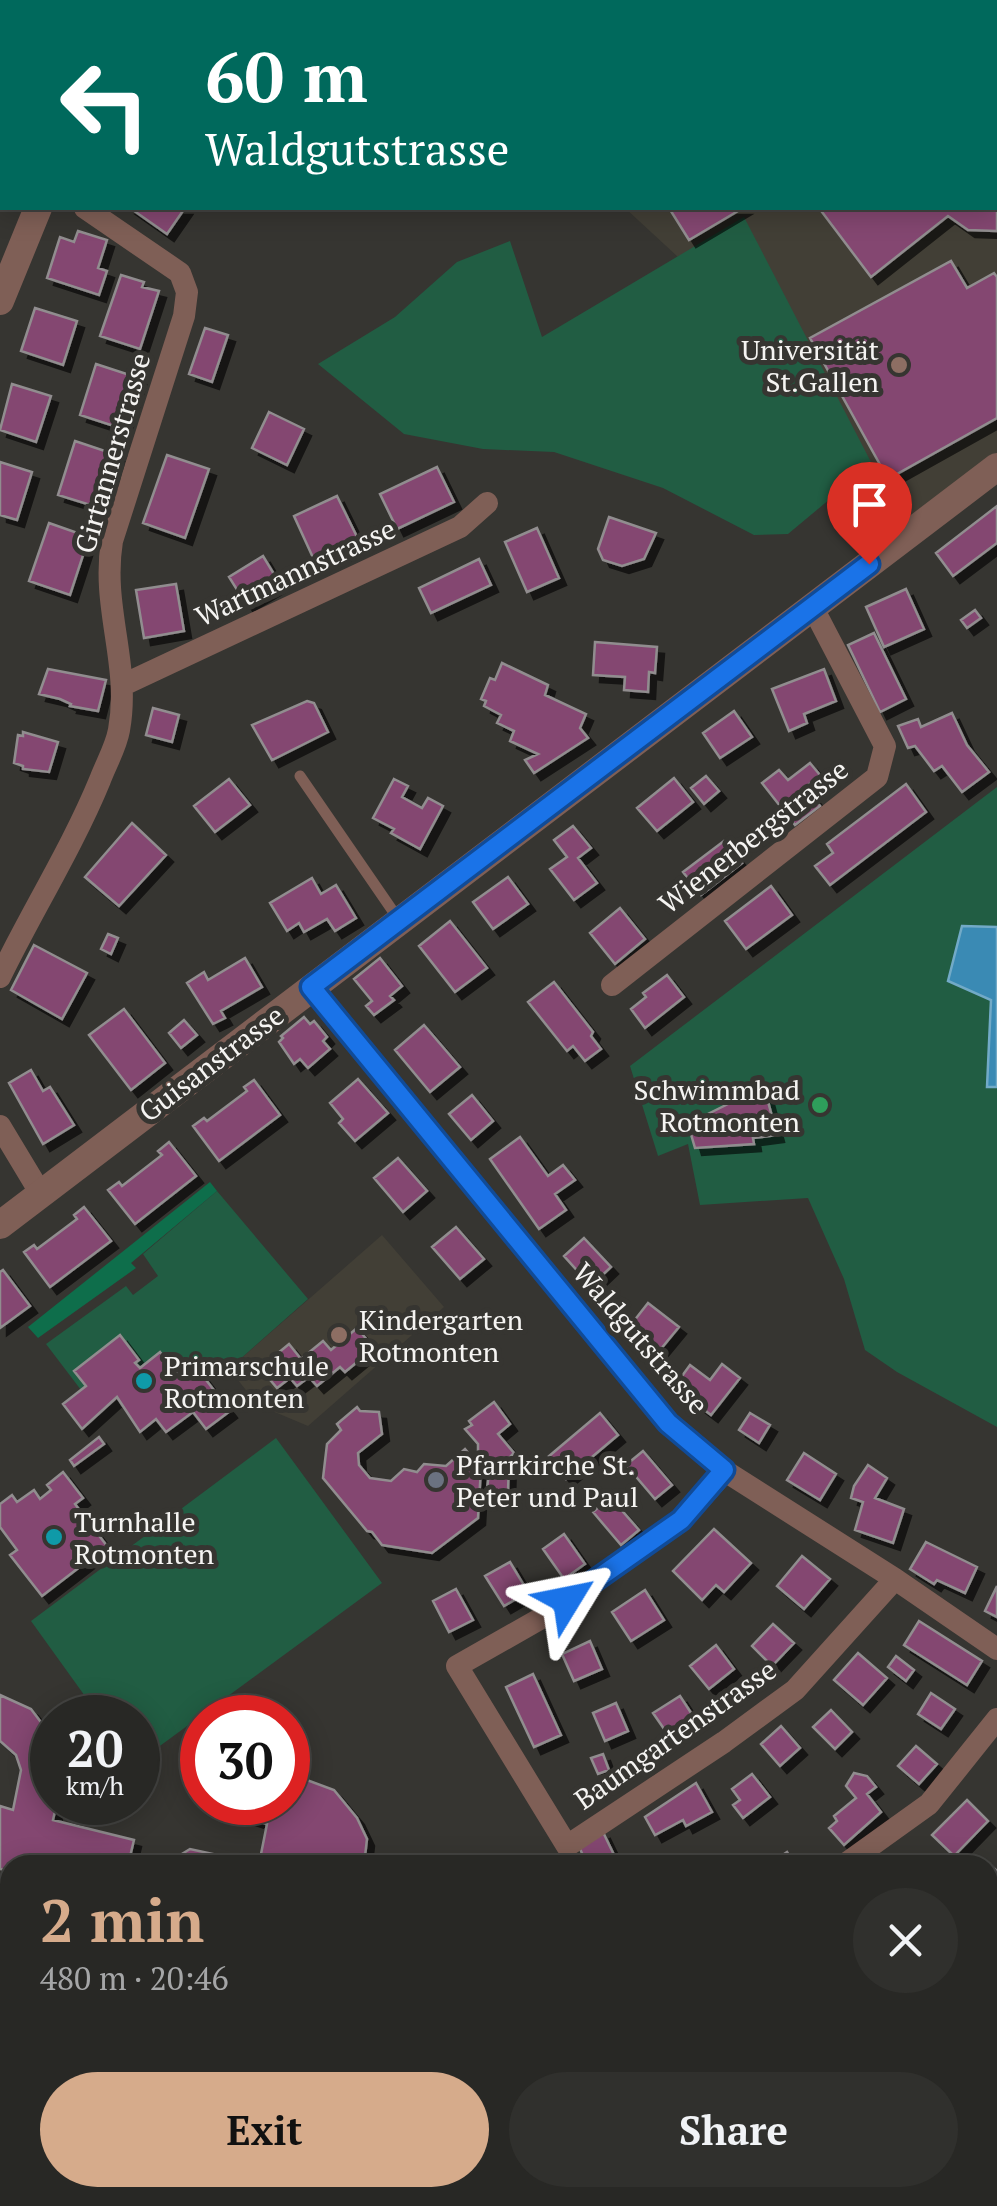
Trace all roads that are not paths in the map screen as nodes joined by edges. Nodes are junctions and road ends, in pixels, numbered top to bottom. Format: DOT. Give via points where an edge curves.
graph roads {
  1 [pos="37,210"];
  2 [pos="89,210"];
  3 [pos="0,301"];
  4 [pos="997,467"];
  5 [pos="486,503"];
  6 [pos="814,608"];
  7 [pos="123,686"];
  8 [pos="300,776"];
  9 [pos="399,920"];
  10 [pos="0,978"];
  11 [pos="612,985"];
  12 [pos="311,987"];
  13 [pos="0,1126"];
  14 [pos="41,1194"];
  15 [pos="0,1225"];
  16 [pos="724,1470"];
  17 [pos="895,1579"];
  18 [pos="997,1649"];
  19 [pos="997,1719"];
  20 [pos="858,1855"];
  1 -- 3 [label="street"];
  2 -- 7 [label="street, Girtannerstrasse" via="180,273 187,292 110,552 110,609"];
  4 -- 6 [label="street, Guisanstrasse"];
  5 -- 7 [label="street, Wartmannstrasse" via="460,527"];
  6 -- 9 [label="street, Guisanstrasse"];
  6 -- 11 [label="street, Wienerbergstrasse" via="886,746 878,777"];
  7 -- 10 [label="street, Girtannerstrasse" via="119,733 83,821"];
  8 -- 9 [label="lane"];
  9 -- 12 [label="street, Guisanstrasse"];
  12 -- 14 [label="street, Guisanstrasse"];
  12 -- 16 [label="street, Waldgutstrasse" via="668,1423"];
  13 -- 14 [label="street"];
  14 -- 15 [label="street, Guisanstrasse"];
  16 -- 17 [label="street, Waldgutstrasse"];
  16 -- 17 [label="street, Baumgartenstrasse" via="681,1520 538,1620 457,1666 566,1846 795,1690"];
  17 -- 18 [label="street, Waldgutstrasse"];
  19 -- 20 [label="street" via="930,1804"];
}
